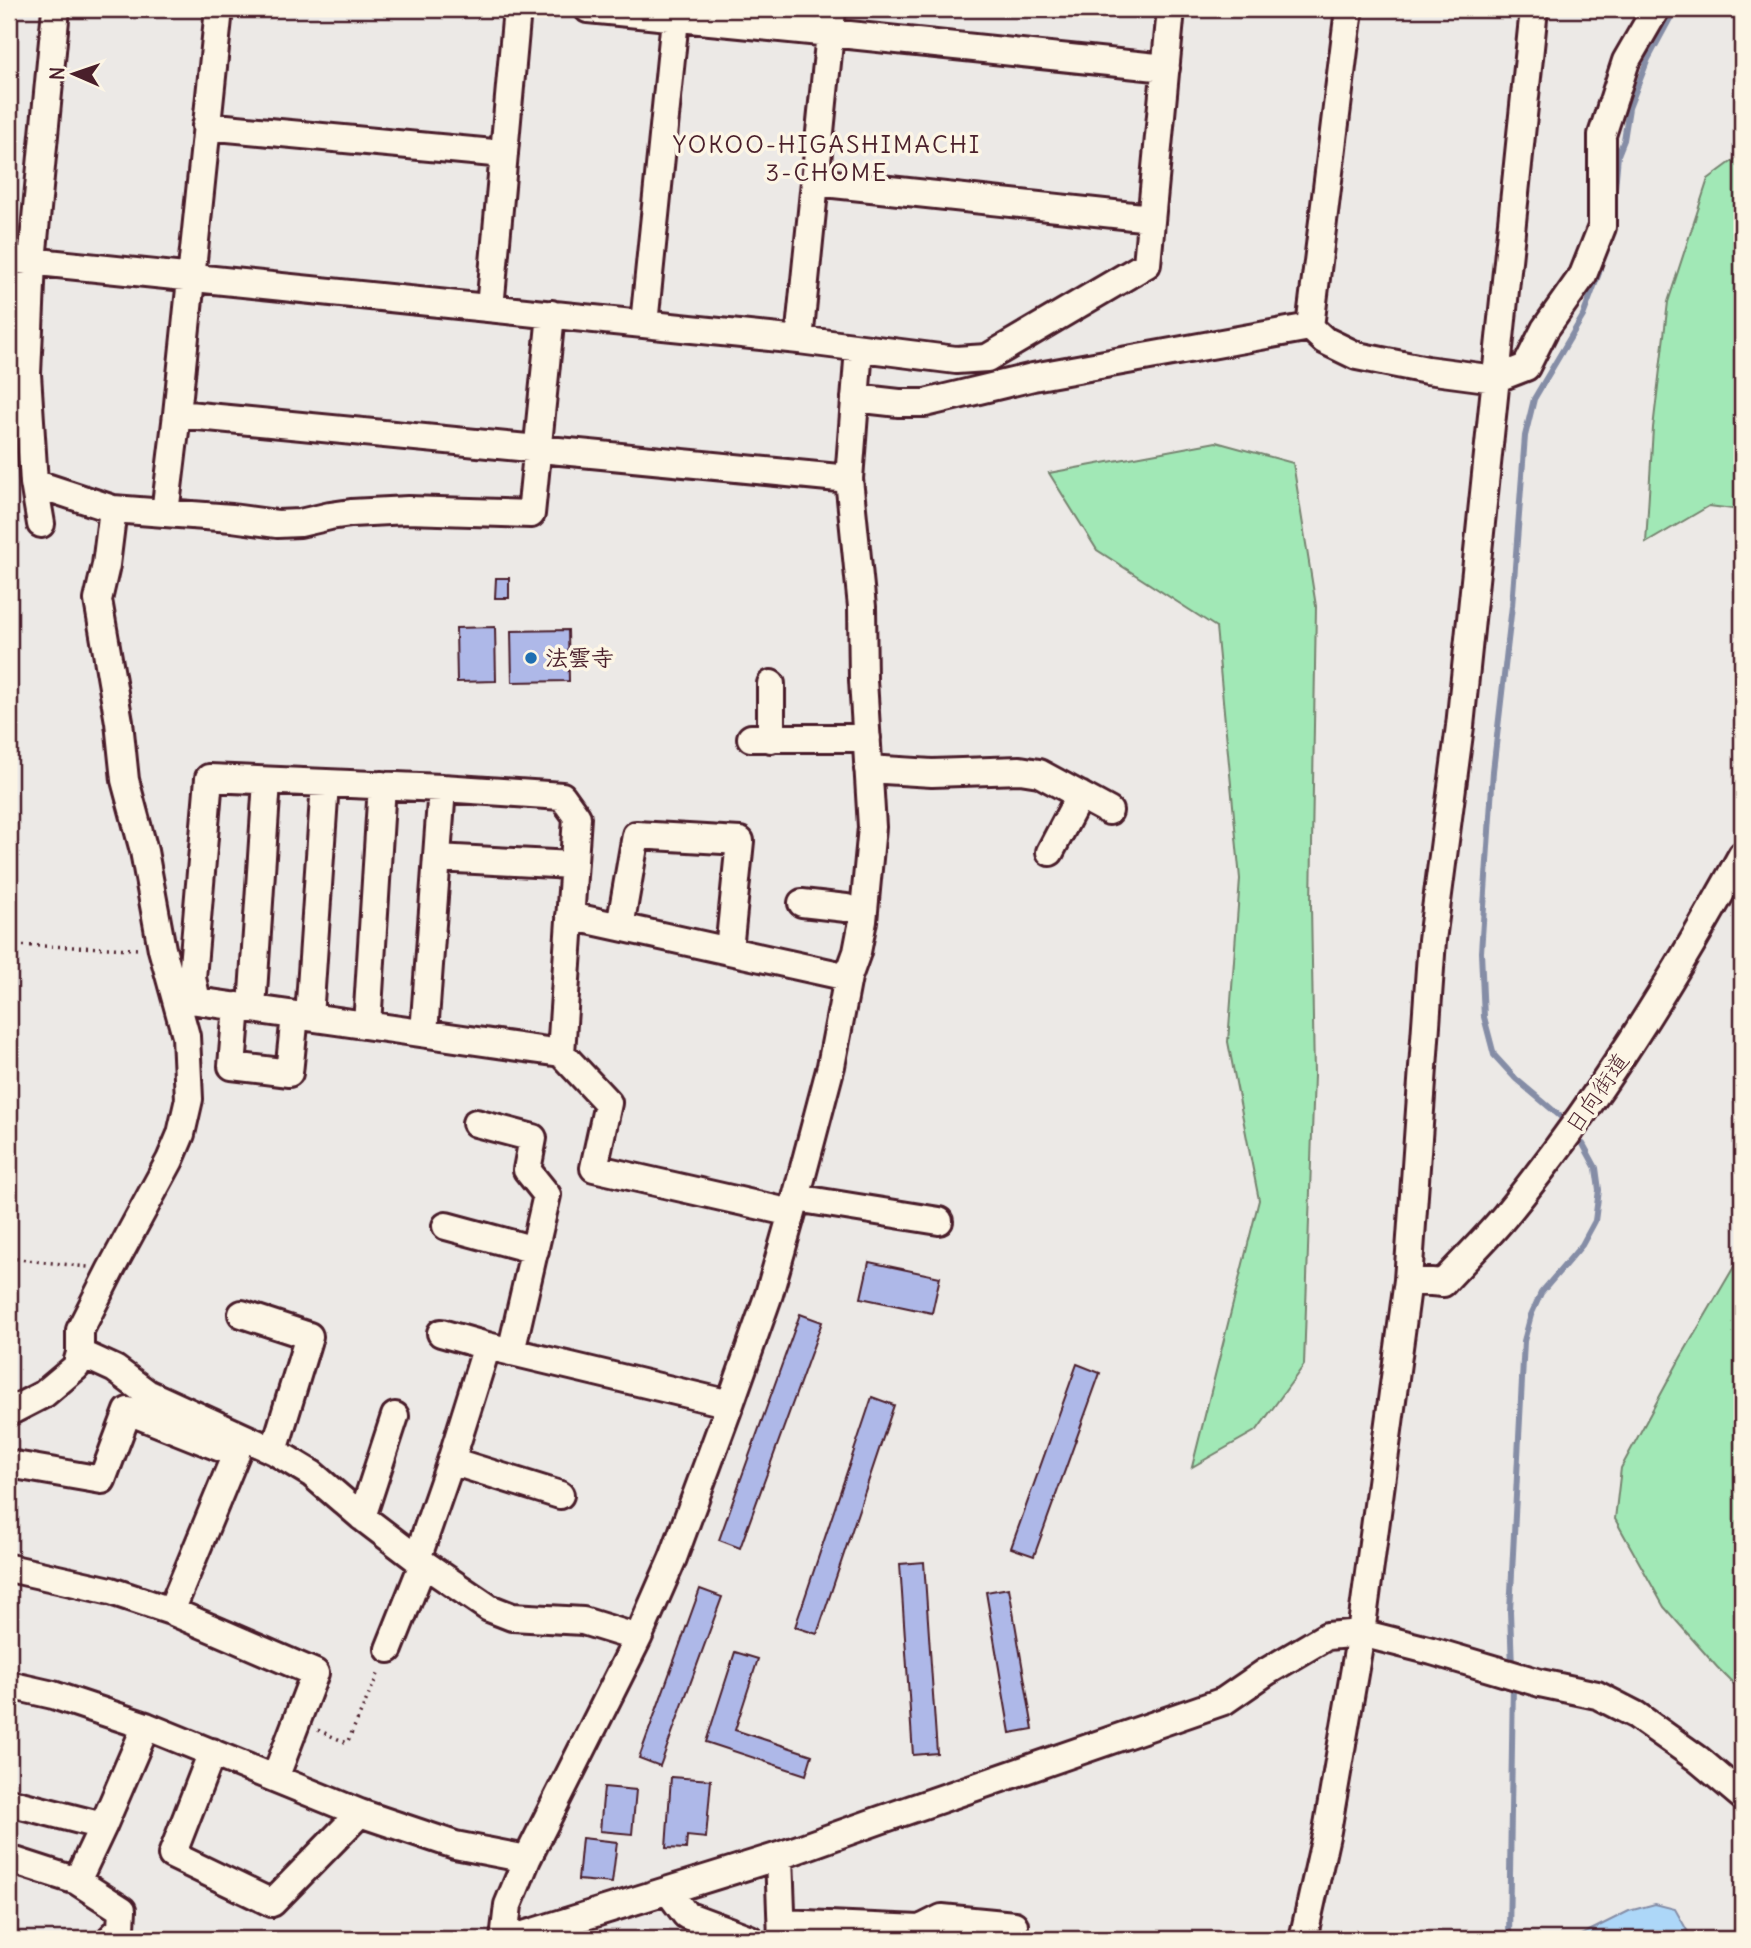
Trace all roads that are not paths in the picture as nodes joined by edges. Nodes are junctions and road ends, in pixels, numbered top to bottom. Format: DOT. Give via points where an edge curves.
graph roads {
  1 [pos="56,9"];
  2 [pos="219,9"];
  3 [pos="517,9"];
  4 [pos="588,9"];
  5 [pos="1171,9"];
  6 [pos="1349,9"];
  7 [pos="1534,9"];
  8 [pos="1656,9"];
  9 [pos="675,13"];
  10 [pos="831,21"];
  11 [pos="1166,68"];
  12 [pos="206,126"];
  13 [pos="504,154"];
  14 [pos="815,182"];
  15 [pos="1151,218"];
  16 [pos="20,260"];
  17 [pos="190,277"];
  18 [pos="490,308"];
  19 [pos="551,314"];
  20 [pos="644,324"];
  21 [pos="1310,327"];
  22 [pos="799,340"];
  23 [pos="859,348"];
  24 [pos="1495,379"];
  25 [pos="855,398"];
  26 [pos="177,414"];
  27 [pos="538,449"];
  28 [pos="849,479"];
  29 [pos="34,483"];
  30 [pos="113,509"];
  31 [pos="165,513"];
  32 [pos="41,524"];
  33 [pos="771,684"];
  34 [pos="867,738"];
  35 [pos="868,769"];
  36 [pos="267,781"];
  37 [pos="325,783"];
  38 [pos="382,785"];
  39 [pos="442,788"];
  40 [pos="1080,795"];
  41 [pos="1109,811"];
  42 [pos="1050,852"];
  43 [pos="1742,855"];
  44 [pos="437,858"];
  45 [pos="573,864"];
  46 [pos="851,865"];
  47 [pos="802,903"];
  48 [pos="846,908"];
  49 [pos="570,916"];
  50 [pos="620,927"];
  51 [pos="729,950"];
  52 [pos="843,976"];
  53 [pos="245,1007"];
  54 [pos="302,1016"];
  55 [pos="367,1025"];
  56 [pos="424,1033"];
  57 [pos="561,1053"];
  58 [pos="475,1124"];
  59 [pos="794,1206"];
  60 [pos="939,1221"];
  61 [pos="446,1226"];
  62 [pos="534,1250"];
  63 [pos="1408,1280"];
  64 [pos="242,1314"];
  65 [pos="441,1333"];
  66 [pos="499,1349"];
  67 [pos="80,1353"];
  68 [pos="730,1404"];
  69 [pos="9,1412"];
  70 [pos="394,1416"];
  71 [pos="274,1451"];
  72 [pos="451,1461"];
  73 [pos="9,1464"];
  74 [pos="560,1495"];
  75 [pos="362,1517"];
  76 [pos="420,1562"];
  77 [pos="9,1568"];
  78 [pos="171,1611"];
  79 [pos="1361,1633"];
  80 [pos="638,1639"];
  81 [pos="389,1650"];
  82 [pos="9,1685"];
  83 [pos="146,1726"];
  84 [pos="212,1752"];
  85 [pos="275,1778"];
  86 [pos="1742,1796"];
  87 [pos="9,1802"];
  88 [pos="359,1813"];
  89 [pos="103,1826"];
  90 [pos="779,1856"];
  91 [pos="9,1859"];
  92 [pos="527,1859"];
  93 [pos="77,1881"];
  94 [pos="668,1891"];
  95 [pos="782,1931"];
  96 [pos="110,1939"];
  97 [pos="504,1939"];
  98 [pos="511,1939"];
  99 [pos="750,1939"];
  100 [pos="1012,1939"];
  101 [pos="1303,1939"];
  1 -- 16 [label="street"];
  2 -- 12 [label="street"];
  3 -- 13 [label="street"];
  4 -- 9 [label="street"];
  5 -- 11 [label="street"];
  6 -- 21 [label="street"];
  7 -- 24 [label="street"];
  8 -- 24 [label="street" via="1626,61 1602,135 1602,227 1583,275 1545,328 1525,367"];
  9 -- 10 [label="street"];
  9 -- 20 [label="street"];
  10 -- 11 [label="street"];
  10 -- 14 [label="street"];
  11 -- 15 [label="street"];
  12 -- 13 [label="street"];
  12 -- 17 [label="street"];
  13 -- 18 [label="street"];
  14 -- 15 [label="street"];
  14 -- 22 [label="street"];
  15 -- 23 [label="street" via="1147,264 987,358 956,360"];
  16 -- 17 [label="street"];
  16 -- 29 [label="street"];
  17 -- 18 [label="street"];
  17 -- 26 [label="street"];
  18 -- 19 [label="street"];
  19 -- 20 [label="street"];
  19 -- 27 [label="street"];
  20 -- 22 [label="street"];
  21 -- 24 [label="street" via="1324,340 1357,356"];
  21 -- 25 [label="street" via="1033,377 925,403"];
  22 -- 23 [label="street"];
  23 -- 25 [label="street"];
  24 -- 63 [label="street" via="1460,726 1432,940"];
  25 -- 28 [label="street"];
  26 -- 27 [label="street"];
  26 -- 31 [label="street"];
  27 -- 28 [label="street"];
  27 -- 31 [label="street" via="531,514 408,510 277,524"];
  28 -- 34 [label="street" via="862,607"];
  29 -- 30 [label="street"];
  29 -- 32 [label="street"];
  30 -- 31 [label="street"];
  30 -- 67 [label="street" via="98,600 125,780 186,1036 188,1099 170,1160 80,1331"];
  33 -- 34 [label="street" via="761,739"];
  34 -- 35 [label="street"];
  35 -- 40 [label="street" via="932,773 1020,770 1039,773"];
  35 -- 52 [label="street" via="872,827 863,921 857,952"];
  36 -- 37 [label="street"];
  36 -- 53 [label="street"];
  36 -- 53 [label="street" via="209,778 192,978 197,1001"];
  37 -- 38 [label="street"];
  37 -- 54 [label="street"];
  38 -- 39 [label="street"];
  38 -- 55 [label="street"];
  39 -- 44 [label="street"];
  39 -- 45 [label="street" via="562,796 577,817"];
  40 -- 41 [label="street"];
  40 -- 42 [label="street"];
  43 -- 63 [label="street, 日向街道" via="1630,1047 1512,1207 1443,1283"];
  44 -- 45 [label="street"];
  44 -- 56 [label="street"];
  45 -- 49 [label="street"];
  46 -- 48 [label="street"];
  47 -- 48 [label="street"];
  48 -- 52 [label="street"];
  49 -- 50 [label="street"];
  49 -- 57 [label="street"];
  50 -- 51 [label="street"];
  50 -- 51 [label="street" via="636,835 740,841"];
  51 -- 52 [label="street"];
  52 -- 59 [label="street" via="831,1066"];
  53 -- 54 [label="street"];
  53 -- 54 [label="street" via="232,1066 289,1073"];
  54 -- 55 [label="street"];
  55 -- 56 [label="street"];
  56 -- 57 [label="street"];
  57 -- 59 [label="street" via="608,1103 594,1168"];
  58 -- 62 [label="street" via="533,1138 527,1170 547,1195"];
  59 -- 60 [label="street"];
  59 -- 68 [label="street"];
  61 -- 62 [label="street"];
  62 -- 66 [label="street"];
  63 -- 79 [label="street"];
  64 -- 71 [label="street" via="309,1336"];
  65 -- 66 [label="street"];
  66 -- 68 [label="street"];
  66 -- 72 [label="street"];
  67 -- 69 [label="street" via="76,1367 44,1394"];
  67 -- 71 [label="street" via="115,1369 147,1394"];
  68 -- 80 [label="street"];
  70 -- 75 [label="street"];
  71 -- 75 [label="street" via="312,1474"];
  72 -- 74 [label="street"];
  72 -- 76 [label="street"];
  73 -- 78 [label="street" via="102,1480 128,1410 236,1454"];
  75 -- 76 [label="street"];
  76 -- 80 [label="street" via="489,1608 512,1617 583,1621"];
  76 -- 81 [label="street"];
  77 -- 78 [label="street" via="111,1591"];
  78 -- 85 [label="street" via="315,1673"];
  79 -- 86 [label="street" via="1597,1695 1636,1715"];
  79 -- 90 [label="street" via="1326,1636 1224,1701"];
  79 -- 101 [label="street"];
  80 -- 92 [label="street"];
  82 -- 83 [label="street"];
  83 -- 84 [label="street"];
  83 -- 89 [label="street"];
  84 -- 85 [label="street"];
  84 -- 88 [label="street" via="172,1855 272,1903"];
  85 -- 88 [label="street"];
  87 -- 89 [label="street"];
  88 -- 92 [label="street" via="455,1845"];
  89 -- 93 [label="street"];
  90 -- 94 [label="street"];
  90 -- 95 [label="street"];
  91 -- 93 [label="street"];
  92 -- 97 [label="street" via="508,1906"];
  93 -- 96 [label="street" via="122,1910 121,1928"];
  94 -- 98 [label="street"];
  94 -- 99 [label="street" via="686,1915"];
  95 -- 100 [label="street" via="920,1930 942,1918 1014,1926"];
}
